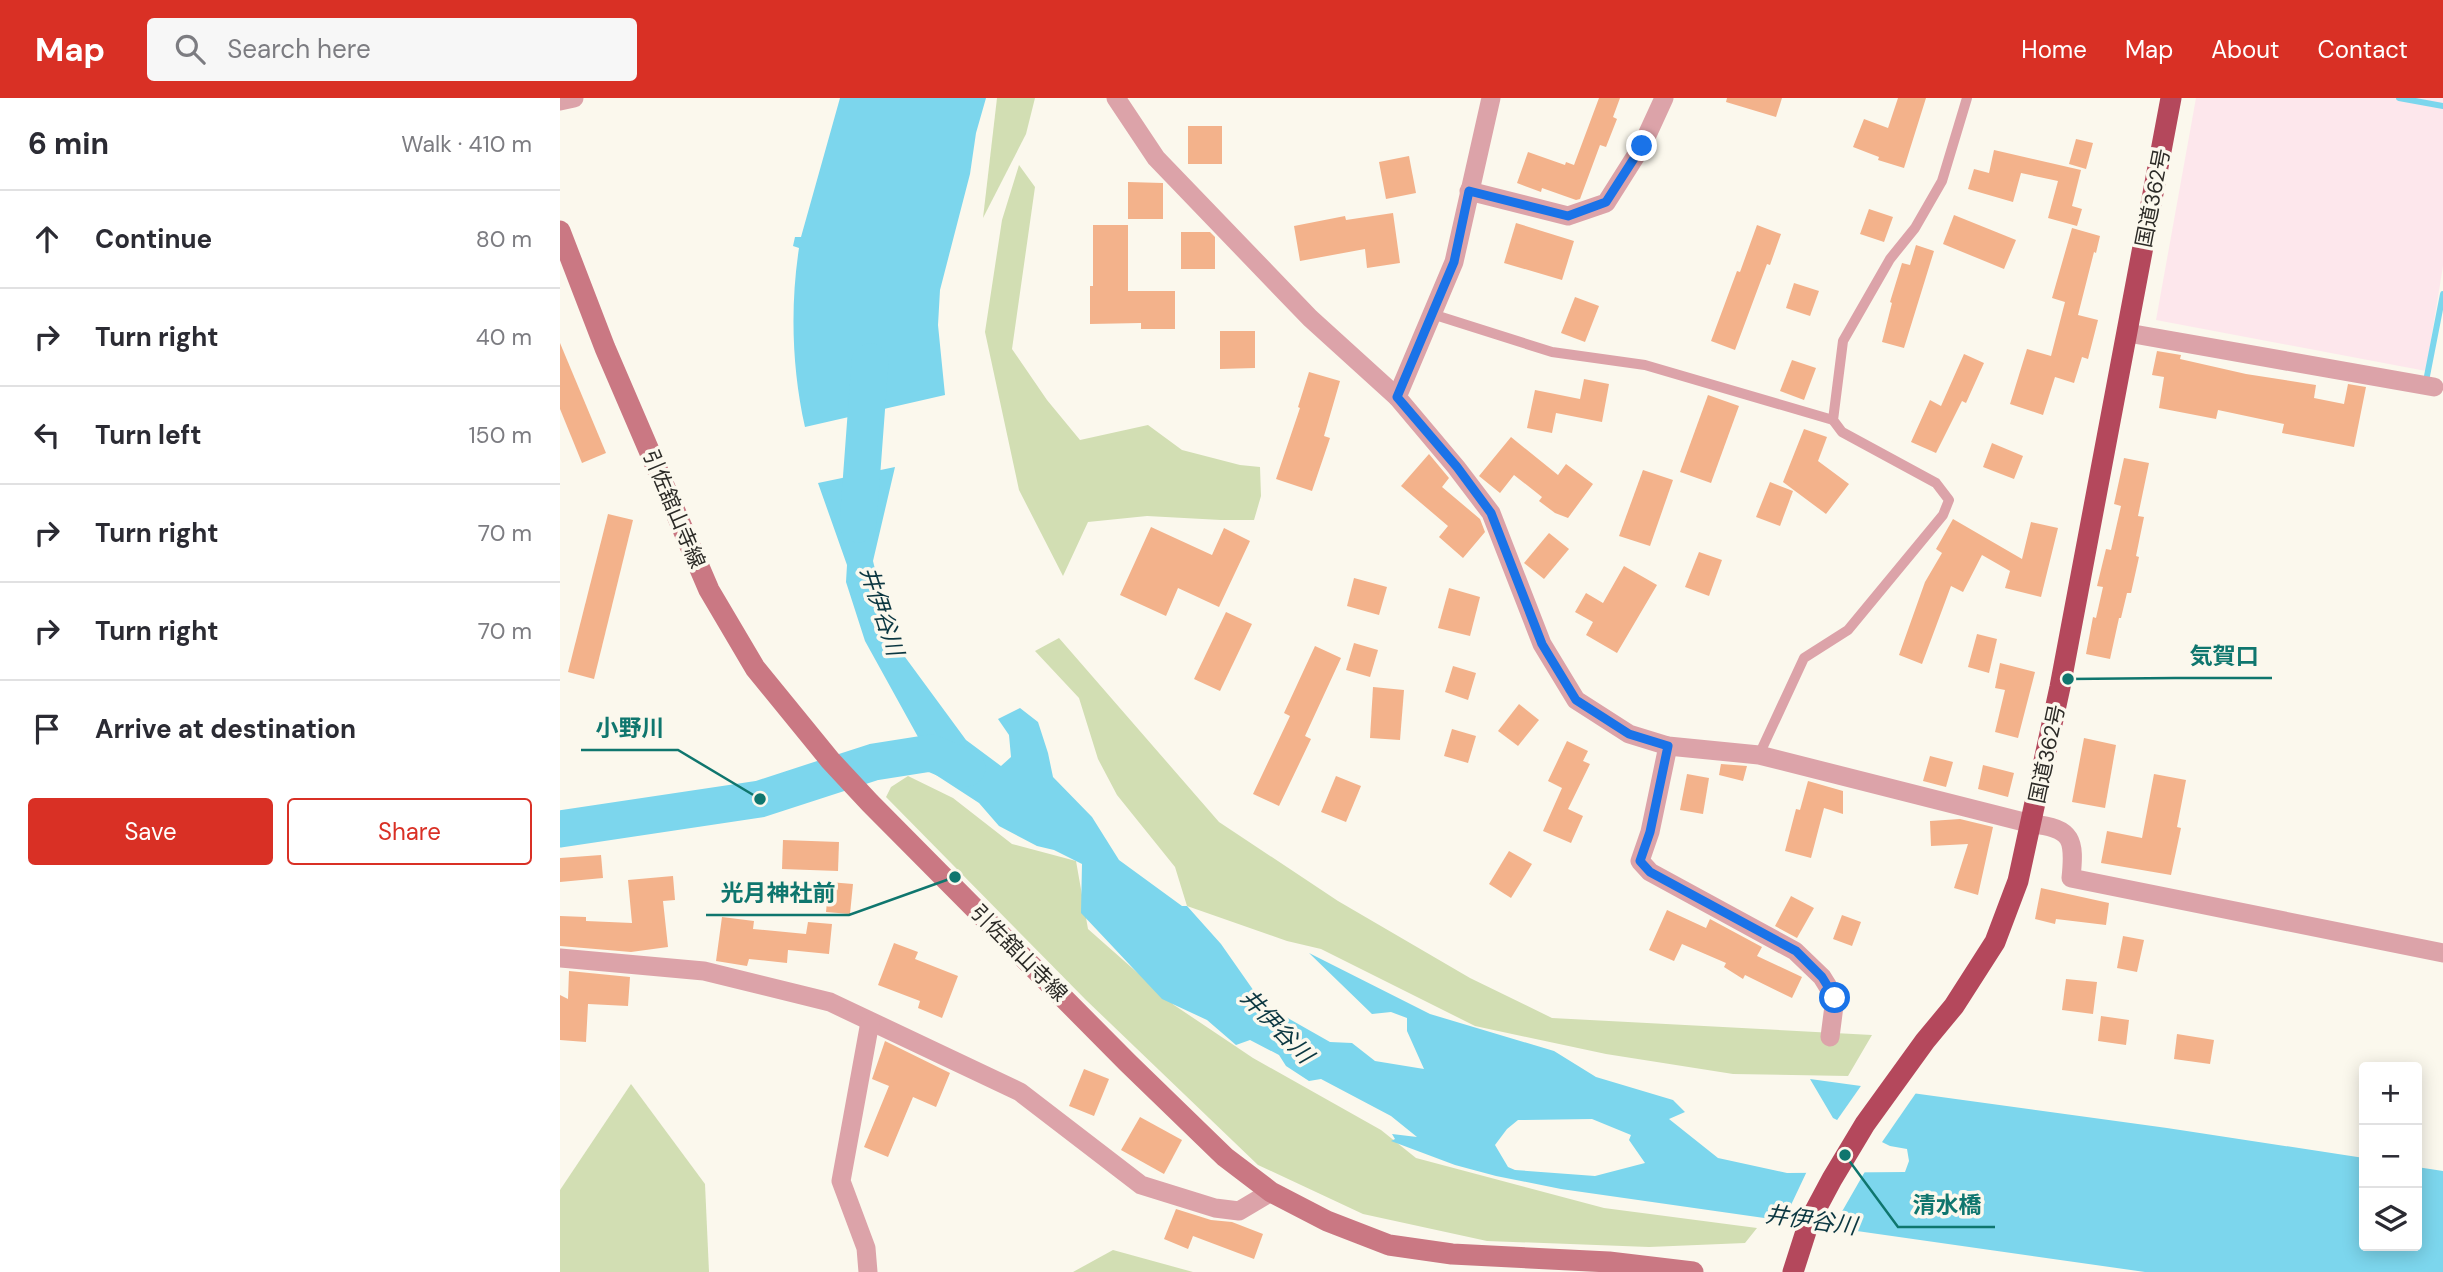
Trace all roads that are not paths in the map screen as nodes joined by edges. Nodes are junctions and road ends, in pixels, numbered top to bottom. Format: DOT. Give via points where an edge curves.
graph roads {
  1 [pos="574,98"];
  2 [pos="1116,98"];
  3 [pos="1491,98"];
  4 [pos="1664,98"];
  5 [pos="1968,98"];
  6 [pos="2171,98"];
  7 [pos="560,101"];
  8 [pos="1469,191"];
  9 [pos="560,231"];
  10 [pos="1432,314"];
  11 [pos="2128,333"];
  12 [pos="2434,387"];
  13 [pos="1397,397"];
  14 [pos="1833,420"];
  15 [pos="1668,746"];
  16 [pos="1759,755"];
  17 [pos="2032,824"];
  18 [pos="2443,953"];
  19 [pos="560,958"];
  20 [pos="870,1022"];
  21 [pos="1830,1037"];
  22 [pos="1271,1192"];
  23 [pos="1795,1264"];
  24 [pos="868,1272"];
  25 [pos="1693,1272"];
  1 -- 7 [label="street"];
  2 -- 13 [label="street" via="1156,158 1311,318"];
  3 -- 8 [label="street"];
  4 -- 8 [label="street" via="1642,146 1606,202 1568,216"];
  5 -- 14 [label="lane" via="1942,181 1843,341"];
  6 -- 11 [label="highway, 国道362号"];
  8 -- 10 [label="street" via="1454,262"];
  9 -- 22 [label="main road, 引佐舘山寺線" via="709,590 755,668 870,803 1128,1063 1225,1157"];
  10 -- 13 [label="street"];
  10 -- 14 [label="lane" via="1552,352 1645,365"];
  11 -- 12 [label="street"];
  11 -- 17 [label="highway, 国道362号"];
  13 -- 15 [label="street" via="1491,513 1542,644 1576,700 1629,734"];
  14 -- 16 [label="lane" via="1842,432 1936,483 1949,500 1943,515 1848,631 1804,658"];
  15 -- 16 [label="street"];
  15 -- 21 [label="street" via="1640,861 1650,872 1796,951 1835,998"];
  16 -- 17 [label="street"];
  17 -- 18 [label="street" via="2053,826 2067,834 2074,850 2071,878"];
  17 -- 23 [label="highway, 国道362号" via="2018,881 1995,942 1954,1006 1865,1124 1832,1179"];
  19 -- 20 [label="street" via="704,971 830,1002"];
  20 -- 22 [label="street" via="1020,1092 1141,1185 1239,1212"];
  20 -- 24 [label="street" via="841,1181 866,1248"];
  22 -- 25 [label="main road, 引佐舘山寺線" via="1327,1221 1390,1245 1452,1255 1609,1262"];
}
